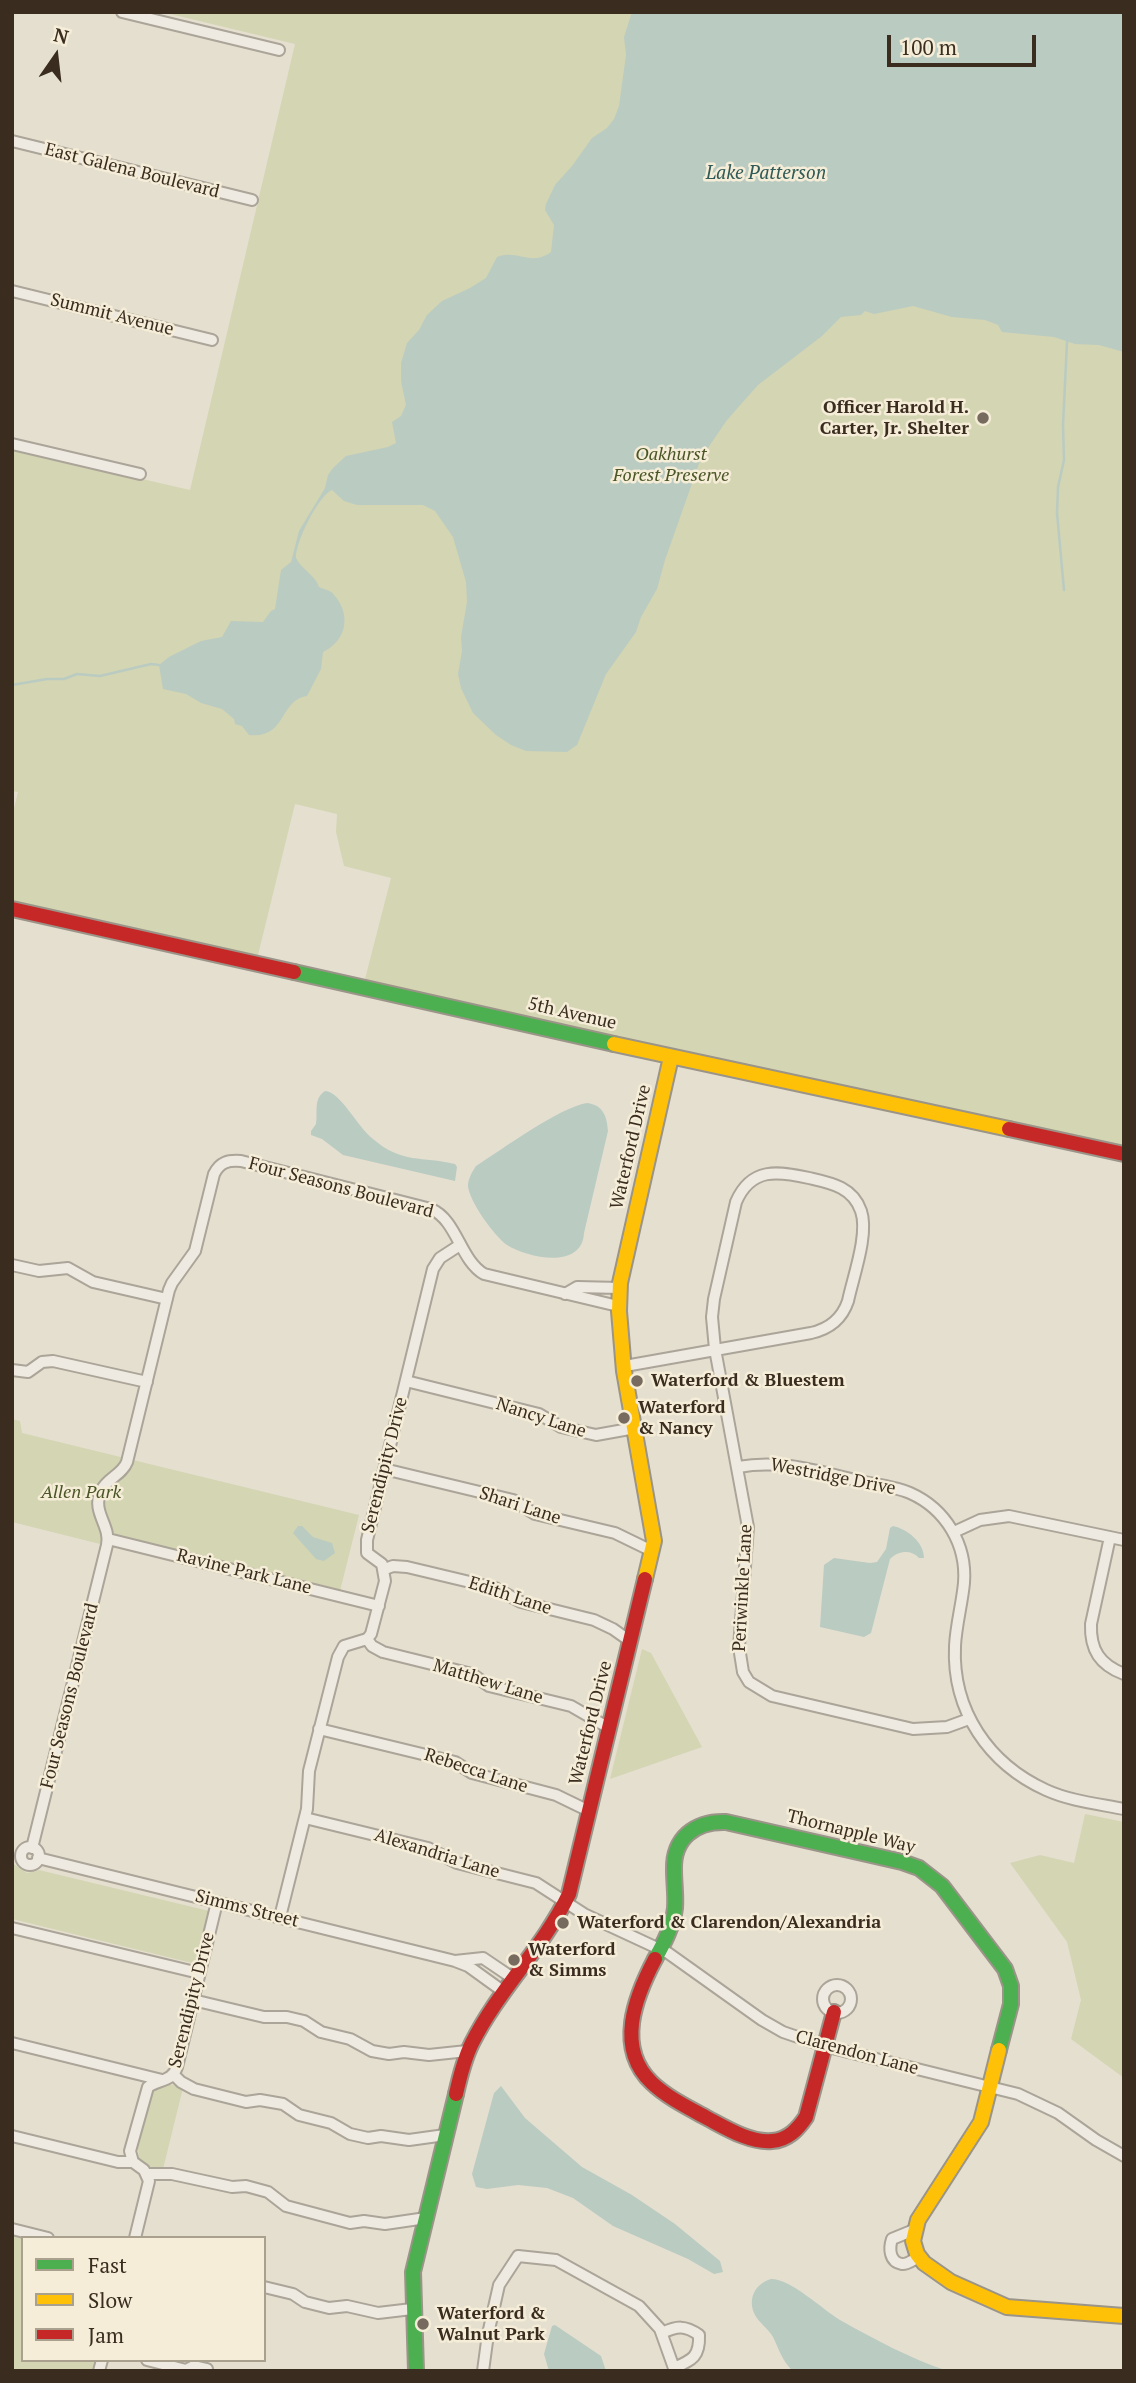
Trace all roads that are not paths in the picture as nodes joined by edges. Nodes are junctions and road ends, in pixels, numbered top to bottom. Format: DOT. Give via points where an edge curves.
graph roads {
  1 [pos="122,12"];
  2 [pos="279,50"];
  3 [pos="12,141"];
  4 [pos="252,200"];
  5 [pos="12,290"];
  6 [pos="212,340"];
  7 [pos="12,444"];
  8 [pos="140,474"];
  9 [pos="12,909"];
  10 [pos="671,1057"];
  11 [pos="1124,1153"];
  12 [pos="460,1245"];
  13 [pos="12,1265"];
  14 [pos="620,1288"];
  15 [pos="565,1294"];
  16 [pos="167,1299"];
  17 [pos="618,1306"];
  18 [pos="715,1349"];
  19 [pos="625,1366"];
  20 [pos="12,1370"];
  21 [pos="406,1381"];
  22 [pos="147,1382"];
  23 [pos="635,1428"];
  24 [pos="738,1467"];
  25 [pos="384,1469"];
  26 [pos="954,1532"];
  27 [pos="1110,1537"];
  28 [pos="108,1539"];
  29 [pos="1124,1540"];
  30 [pos="652,1551"];
  31 [pos="385,1569"];
  32 [pos="379,1606"];
  33 [pos="367,1639"];
  34 [pos="630,1641"];
  35 [pos="1124,1674"];
  36 [pos="968,1719"];
  37 [pos="609,1728"];
  38 [pos="319,1729"];
  39 [pos="1124,1809"];
  40 [pos="589,1811"];
  41 [pos="304,1818"];
  42 [pos="32,1848"];
  43 [pos="17,1853"];
  44 [pos="38,1858"];
  45 [pos="216,1902"];
  46 [pos="566,1902"];
  47 [pos="279,1917"];
  48 [pos="12,1928"];
  49 [pos="660,1949"];
  50 [pos="455,1961"];
  51 [pos="199,1973"];
  52 [pos="514,1979"];
  53 [pos="504,1992"];
  54 [pos="193,2000"];
  55 [pos="834,2012"];
  56 [pos="12,2043"];
  57 [pos="824,2046"];
  58 [pos="467,2051"];
  59 [pos="174,2075"];
  60 [pos="163,2080"];
  61 [pos="991,2088"];
  62 [pos="445,2135"];
  63 [pos="12,2136"];
  64 [pos="1124,2157"];
  65 [pos="133,2162"];
  66 [pos="148,2174"];
  67 [pos="426,2218"];
  68 [pos="12,2229"];
  69 [pos="914,2230"];
  70 [pos="40,2236"];
  71 [pos="135,2236"];
  72 [pos="919,2257"];
  73 [pos="266,2287"];
  74 [pos="412,2309"];
  75 [pos="1124,2316"];
  76 [pos="662,2333"];
  77 [pos="155,2362"];
  78 [pos="207,2369"];
  79 [pos="674,2370"];
  80 [pos="416,2371"];
  81 [pos="483,2371"];
  1 -- 2 [label="street"];
  3 -- 4 [label="street, East Galena Boulevard"];
  5 -- 6 [label="street, Summit Avenue"];
  7 -- 8 [label="street"];
  9 -- 10 [label="street, 5th Avenue"];
  10 -- 11 [label="street, 5th Avenue"];
  10 -- 14 [label="street, Waterford Drive"];
  12 -- 15 [label="street, Four Seasons Boulevard" via="474,1268 484,1274"];
  12 -- 16 [label="street, Four Seasons Boulevard" via="442,1215 431,1209 228,1161 214,1174 195,1251 172,1283"];
  12 -- 21 [label="street, Serendipity Drive" via="436,1263"];
  13 -- 16 [label="street" via="39,1270 68,1268 93,1282"];
  14 -- 15 [label="street, Four Seasons Boulevard" via="577,1287"];
  14 -- 17 [label="street, Waterford Drive"];
  15 -- 17 [label="street, Four Seasons Boulevard"];
  16 -- 22 [label="street, Four Seasons Boulevard"];
  17 -- 19 [label="street, Waterford Drive"];
  18 -- 18 [label="street" via="818,1332 840,1317 848,1301 863,1232 860,1208 849,1192 775,1172 744,1188 736,1202 713,1305"];
  18 -- 19 [label="street"];
  18 -- 24 [label="street, Periwinkle Lane"];
  19 -- 23 [label="street, Waterford Drive"];
  20 -- 22 [label="street" via="28,1372 41,1362 53,1361"];
  21 -- 23 [label="street, Nancy Lane" via="539,1414 561,1427 596,1435"];
  21 -- 25 [label="street, Serendipity Drive"];
  22 -- 28 [label="street, Four Seasons Boulevard" via="124,1468 100,1491 98,1513"];
  23 -- 30 [label="street, Waterford Drive" via="652,1520"];
  24 -- 26 [label="street, Westridge Drive" via="780,1464 901,1490 934,1508"];
  24 -- 36 [label="street, Periwinkle Lane" via="748,1527 739,1647 749,1682 772,1696 913,1729 947,1727"];
  25 -- 30 [label="street, Shari Lane" via="513,1500 535,1514 615,1533"];
  25 -- 31 [label="street, Serendipity Drive" via="366,1547"];
  26 -- 27 [label="street" via="979,1520 1009,1516"];
  26 -- 36 [label="street, Westridge Drive" via="964,1567 955,1650"];
  27 -- 29 [label="street"];
  27 -- 35 [label="street" via="1090,1636 1098,1658"];
  28 -- 32 [label="street, Ravine Park Lane"];
  28 -- 42 [label="street, Four Seasons Boulevard"];
  30 -- 34 [label="street, Waterford Drive"];
  31 -- 32 [label="street"];
  31 -- 34 [label="street, Edith Lane" via="407,1567 495,1588 521,1602 603,1624"];
  32 -- 33 [label="street"];
  33 -- 37 [label="street, Matthew Lane" via="383,1652 571,1706"];
  33 -- 38 [label="street" via="349,1643 341,1651"];
  34 -- 37 [label="street, Waterford Drive"];
  36 -- 39 [label="street, Westridge Drive" via="1004,1763 1027,1780 1048,1791"];
  37 -- 40 [label="street, Waterford Drive"];
  38 -- 40 [label="street, Rebecca Lane" via="455,1762 472,1773 556,1796"];
  38 -- 41 [label="street" via="307,1779"];
  40 -- 46 [label="street, Waterford Drive"];
  41 -- 46 [label="street, Alexandria Lane" via="428,1848 457,1863 536,1883"];
  41 -- 47 [label="street"];
  42 -- 43 [label="street, Simms Street"];
  42 -- 44 [label="street"];
  43 -- 44 [label="street, Simms Street" via="29,1865"];
  44 -- 45 [label="street, Simms Street"];
  45 -- 47 [label="street, Simms Street"];
  45 -- 51 [label="street, Serendipity Drive"];
  46 -- 49 [label="street, Clarendon Lane"];
  46 -- 52 [label="street, Waterford Drive"];
  47 -- 50 [label="street, Simms Street"];
  48 -- 51 [label="street"];
  49 -- 57 [label="street, Clarendon Lane" via="762,2020 800,2040"];
  49 -- 57 [label="street, Thornapple Way" via="635,1997 630,2022 639,2063 664,2092 740,2134 773,2141 803,2124"];
  49 -- 61 [label="street, Thornapple Way" via="674,1913 676,1850 688,1832 708,1823 726,1822 911,1865 942,1886 1011,1980 1011,2004"];
  50 -- 52 [label="street, Simms Street" via="483,1958"];
  50 -- 53 [label="street, Simms Street"];
  51 -- 54 [label="street, Serendipity Drive"];
  52 -- 53 [label="street, Waterford Drive"];
  53 -- 58 [label="street, Waterford Drive"];
  54 -- 58 [label="street" via="264,2017 304,2021 372,2051 429,2055"];
  54 -- 59 [label="street, Serendipity Drive"];
  55 -- 57 [label="street, Thornapple Way"];
  56 -- 60 [label="street"];
  57 -- 61 [label="street, Clarendon Lane"];
  58 -- 62 [label="street, Waterford Drive"];
  59 -- 60 [label="street, Serendipity Drive"];
  59 -- 62 [label="street" via="194,2089 246,2102 283,2105 299,2115 368,2138 409,2140"];
  60 -- 65 [label="street, Serendipity Drive" via="145,2093 131,2151"];
  61 -- 64 [label="street, Clarendon Lane" via="1040,2103"];
  61 -- 69 [label="street, Thornapple Way" via="974,2136"];
  62 -- 67 [label="street, Waterford Drive"];
  63 -- 65 [label="street"];
  65 -- 66 [label="street"];
  66 -- 67 [label="street" via="246,2186 268,2192 286,2206 351,2222 386,2224"];
  66 -- 71 [label="street"];
  67 -- 74 [label="street, Waterford Drive" via="414,2272"];
  68 -- 70 [label="street"];
  69 -- 72 [label="street"];
  69 -- 72 [label="street" via="892,2239 890,2251 900,2264"];
  72 -- 75 [label="street" via="951,2282 1007,2307"];
  73 -- 74 [label="street" via="329,2308 347,2306 378,2313"];
  74 -- 80 [label="street, Waterford Drive"];
  76 -- 79 [label="street"];
  76 -- 79 [label="street" via="688,2327 699,2335 700,2348 691,2361"];
  76 -- 81 [label="street" via="639,2306 575,2269 556,2260 518,2256 499,2285"];
  77 -- 78 [label="street" via="186,2370 194,2366"];
}
